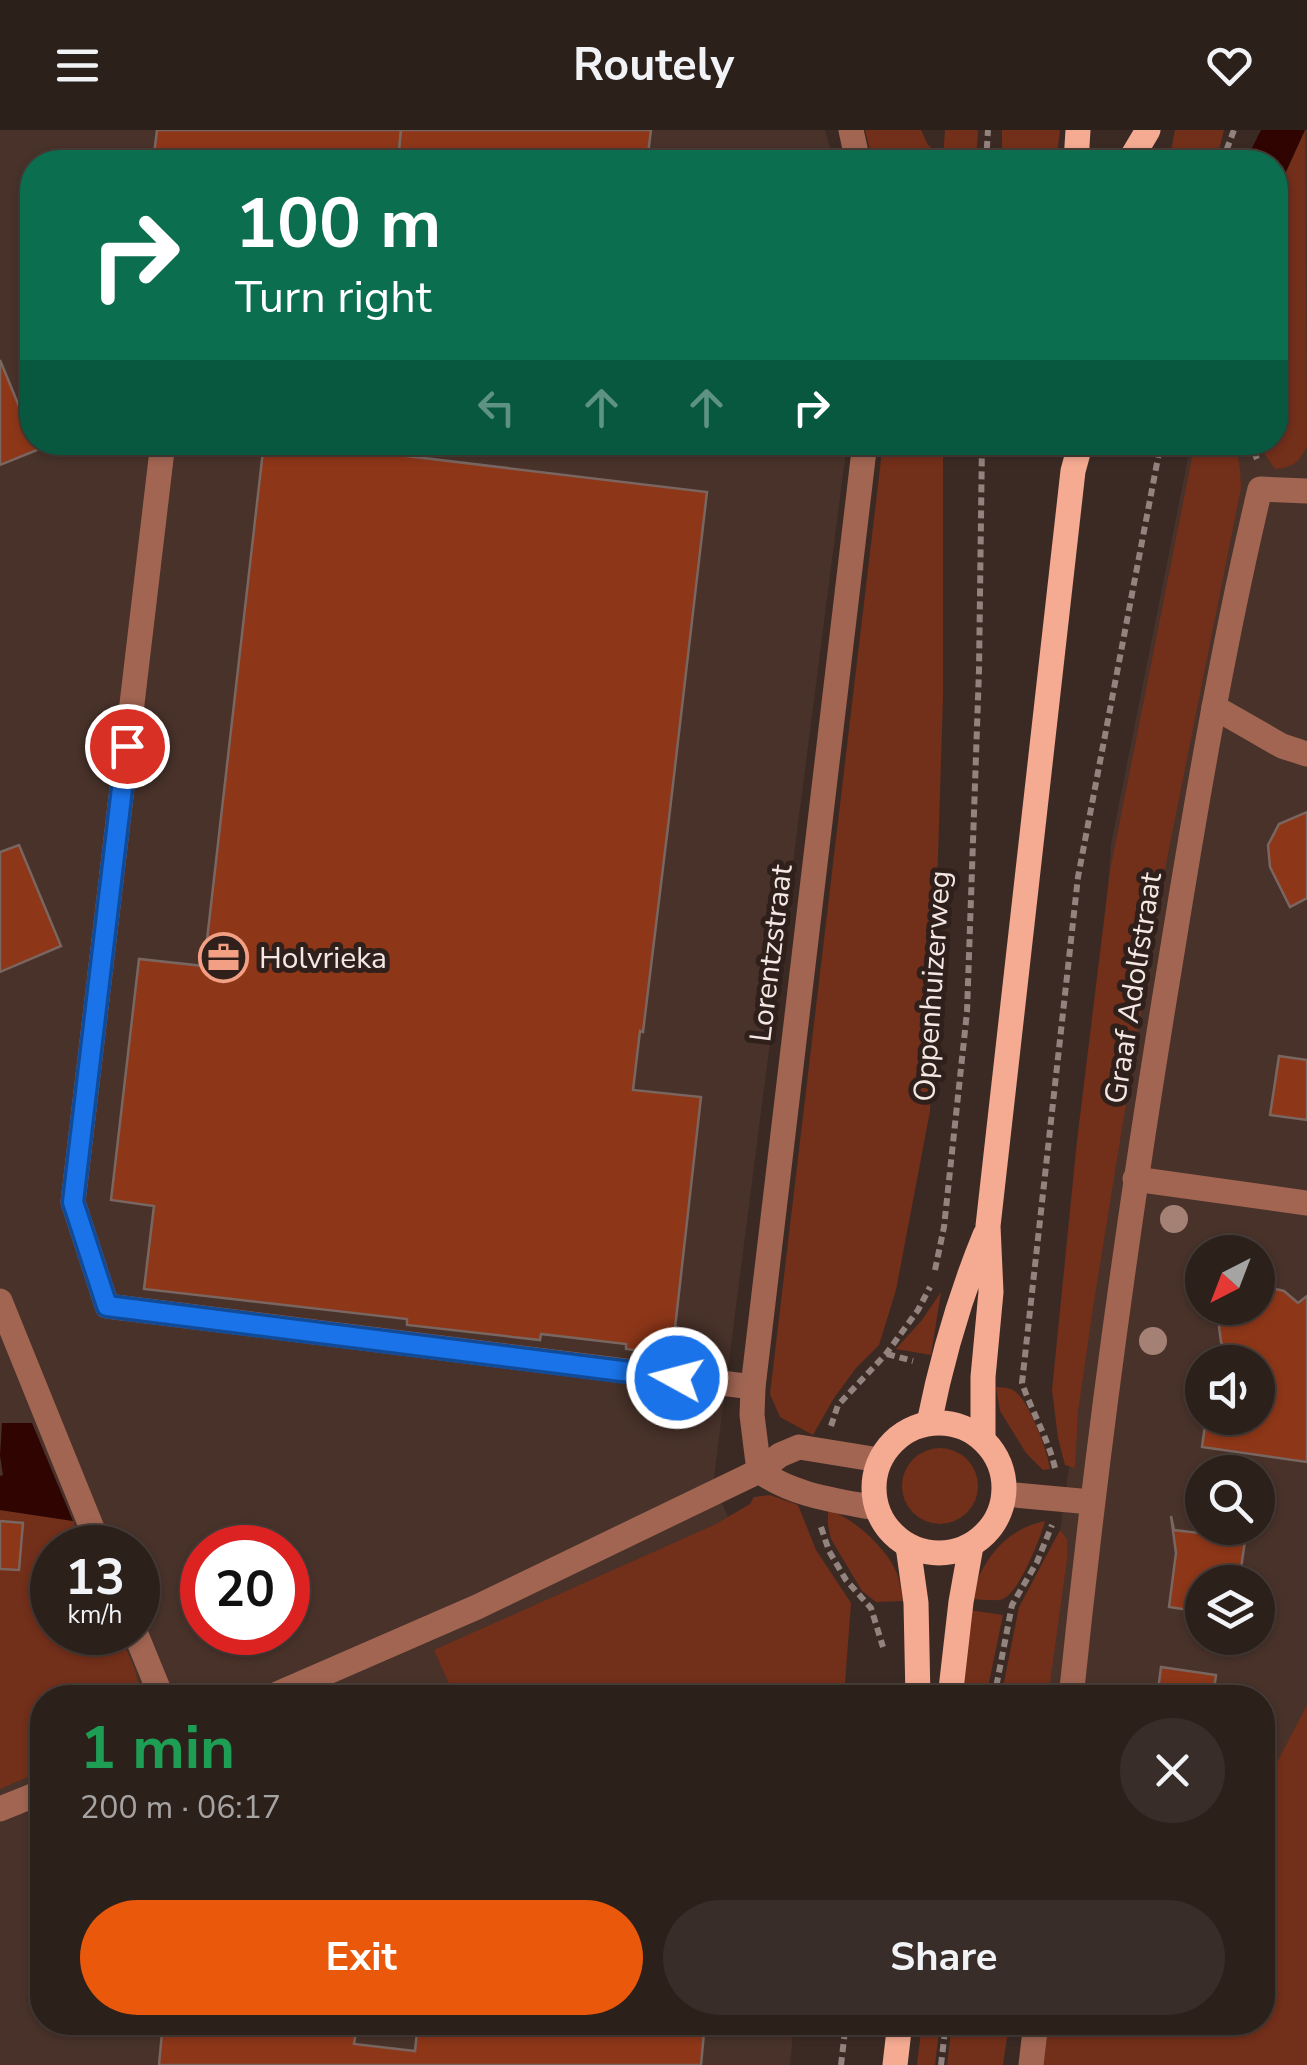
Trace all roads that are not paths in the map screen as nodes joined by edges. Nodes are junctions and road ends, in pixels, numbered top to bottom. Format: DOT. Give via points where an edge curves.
graph roads {
  1 [pos="161,455"];
  2 [pos="863,455"];
  3 [pos="1072,455"];
  4 [pos="1077,455"];
  5 [pos="1073,471"];
  6 [pos="1307,491"];
  7 [pos="1214,707"];
  8 [pos="1307,754"];
  9 [pos="1135,1180"];
  10 [pos="1307,1203"];
  11 [pos="988,1226"];
  12 [pos="0,1301"];
  13 [pos="753,1387"];
  14 [pos="929,1423"];
  15 [pos="982,1438"];
  16 [pos="879,1460"];
  17 [pos="759,1472"];
  18 [pos="1004,1494"];
  19 [pos="1092,1502"];
  20 [pos="876,1508"];
  21 [pos="91,1525"];
  22 [pos="908,1546"];
  23 [pos="971,1546"];
  24 [pos="144,1655"];
  25 [pos="157,1685"];
  26 [pos="298,1685"];
  27 [pos="918,1685"];
  28 [pos="951,1685"];
  29 [pos="1071,1685"];
  30 [pos="30,1797"];
  31 [pos="0,1809"];
  32 [pos="898,2035"];
  33 [pos="1034,2035"];
  34 [pos="895,2065"];
  35 [pos="1031,2065"];
  1 -- 13 [label="street" via="73,1202 107,1306"];
  2 -- 13 [label="street, Lorentzstraat"];
  3 -- 5 [label="main road"];
  4 -- 5 [label="main road"];
  5 -- 11 [label="main road"];
  6 -- 7 [label="street, Graaf Adolfstraat" via="1260,489"];
  7 -- 8 [label="street"];
  7 -- 9 [label="street, Graaf Adolfstraat"];
  9 -- 10 [label="street"];
  9 -- 19 [label="street, Graaf Adolfstraat"];
  11 -- 14 [label="main road" via="964,1287"];
  11 -- 15 [label="main road"];
  12 -- 21 [label="street"];
  13 -- 17 [label="street, Lorentzstraat"];
  14 -- 15 [label="main road" via="966,1428"];
  14 -- 16 [label="main road" via="908,1429"];
  15 -- 18 [label="main road" via="1000,1464"];
  16 -- 17 [label="street" via="799,1447"];
  16 -- 20 [label="main road"];
  17 -- 20 [label="street" via="796,1492"];
  17 -- 26 [label="street"];
  18 -- 19 [label="street"];
  18 -- 23 [label="main road" via="994,1524"];
  19 -- 29 [label="street, Graaf Adolfstraat"];
  20 -- 22 [label="main road"];
  22 -- 23 [label="main road" via="928,1553"];
  22 -- 27 [label="main road"];
  23 -- 28 [label="main road"];
  24 -- 25 [label="street"];
  30 -- 31 [label="street"];
  32 -- 34 [label="main road"];
  33 -- 35 [label="street"];
}
